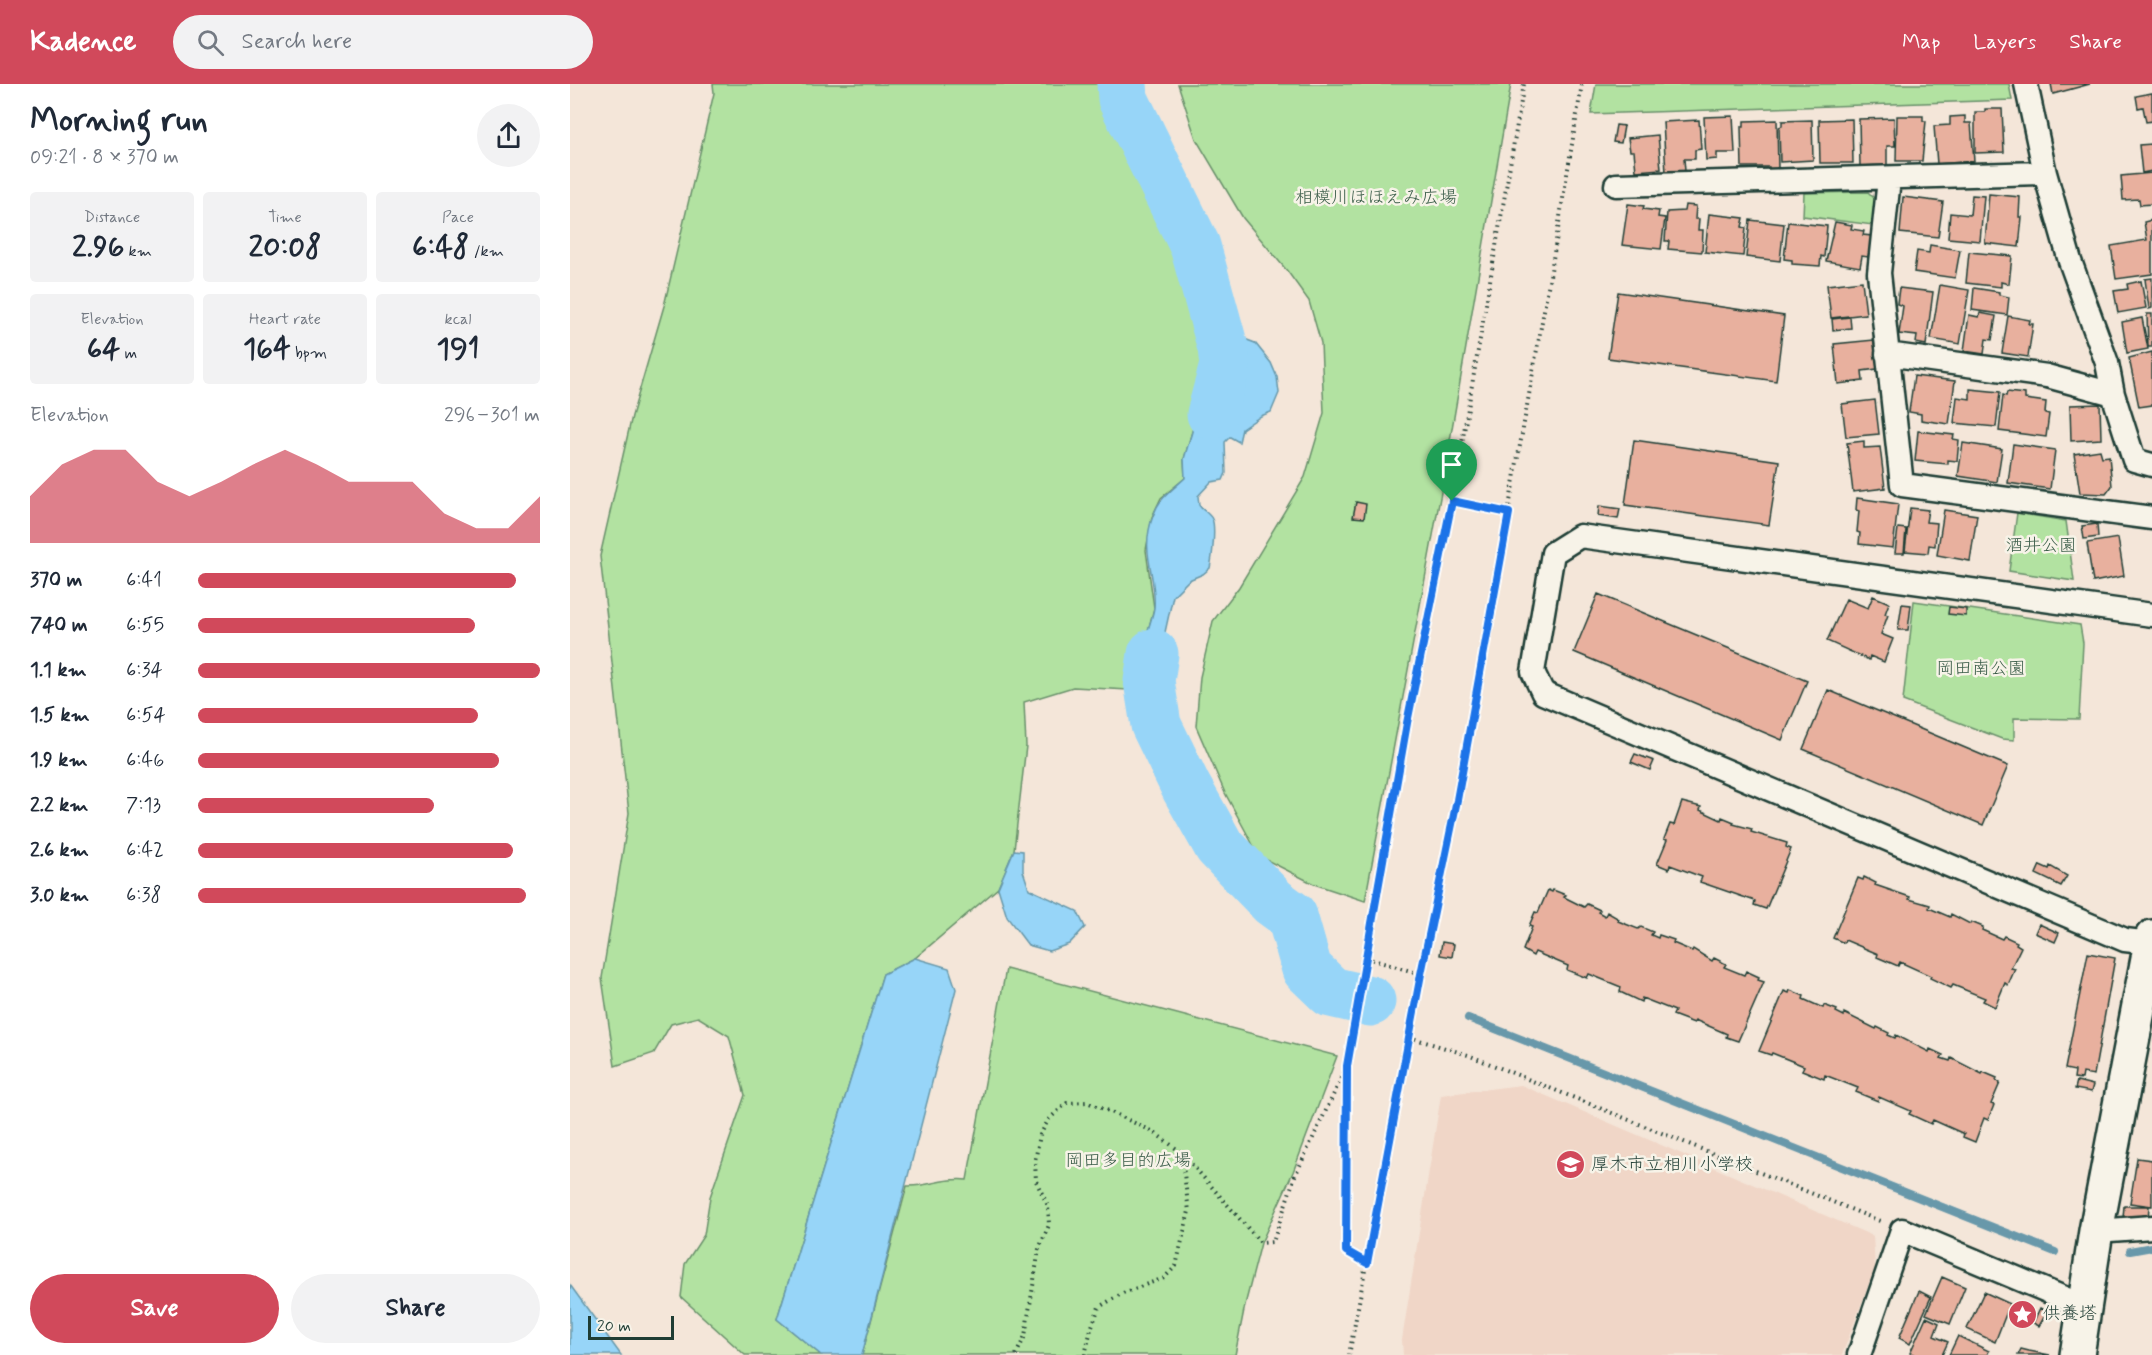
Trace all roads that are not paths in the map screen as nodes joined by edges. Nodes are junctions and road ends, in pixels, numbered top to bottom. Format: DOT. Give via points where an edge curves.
graph roads {
  1 [pos="2026,84"];
  2 [pos="2045,173"];
  3 [pos="1889,179"];
  4 [pos="1616,185"];
  5 [pos="1887,354"];
  6 [pos="2113,394"];
  7 [pos="2152,465"];
  8 [pos="2152,518"];
  9 [pos="2152,615"];
  10 [pos="2152,940"];
  11 [pos="2152,1227"];
  12 [pos="2095,1237"];
  13 [pos="2086,1292"];
  14 [pos="1859,1355"];
  15 [pos="2077,1355"];
  1 -- 2 [label="street"];
  2 -- 3 [label="street"];
  2 -- 6 [label="street" via="2070,261 2107,363"];
  3 -- 4 [label="street"];
  3 -- 5 [label="street" via="1879,273"];
  5 -- 6 [label="street" via="2047,376"];
  5 -- 8 [label="street" via="1902,485"];
  6 -- 7 [label="street" via="2134,460"];
  9 -- 10 [label="street" via="1580,536 1553,553 1533,672 1543,693 2125,940"];
  10 -- 12 [label="street"];
  11 -- 12 [label="street"];
  12 -- 13 [label="street"];
  13 -- 14 [label="street" via="1902,1230"];
  13 -- 15 [label="street"];
}
